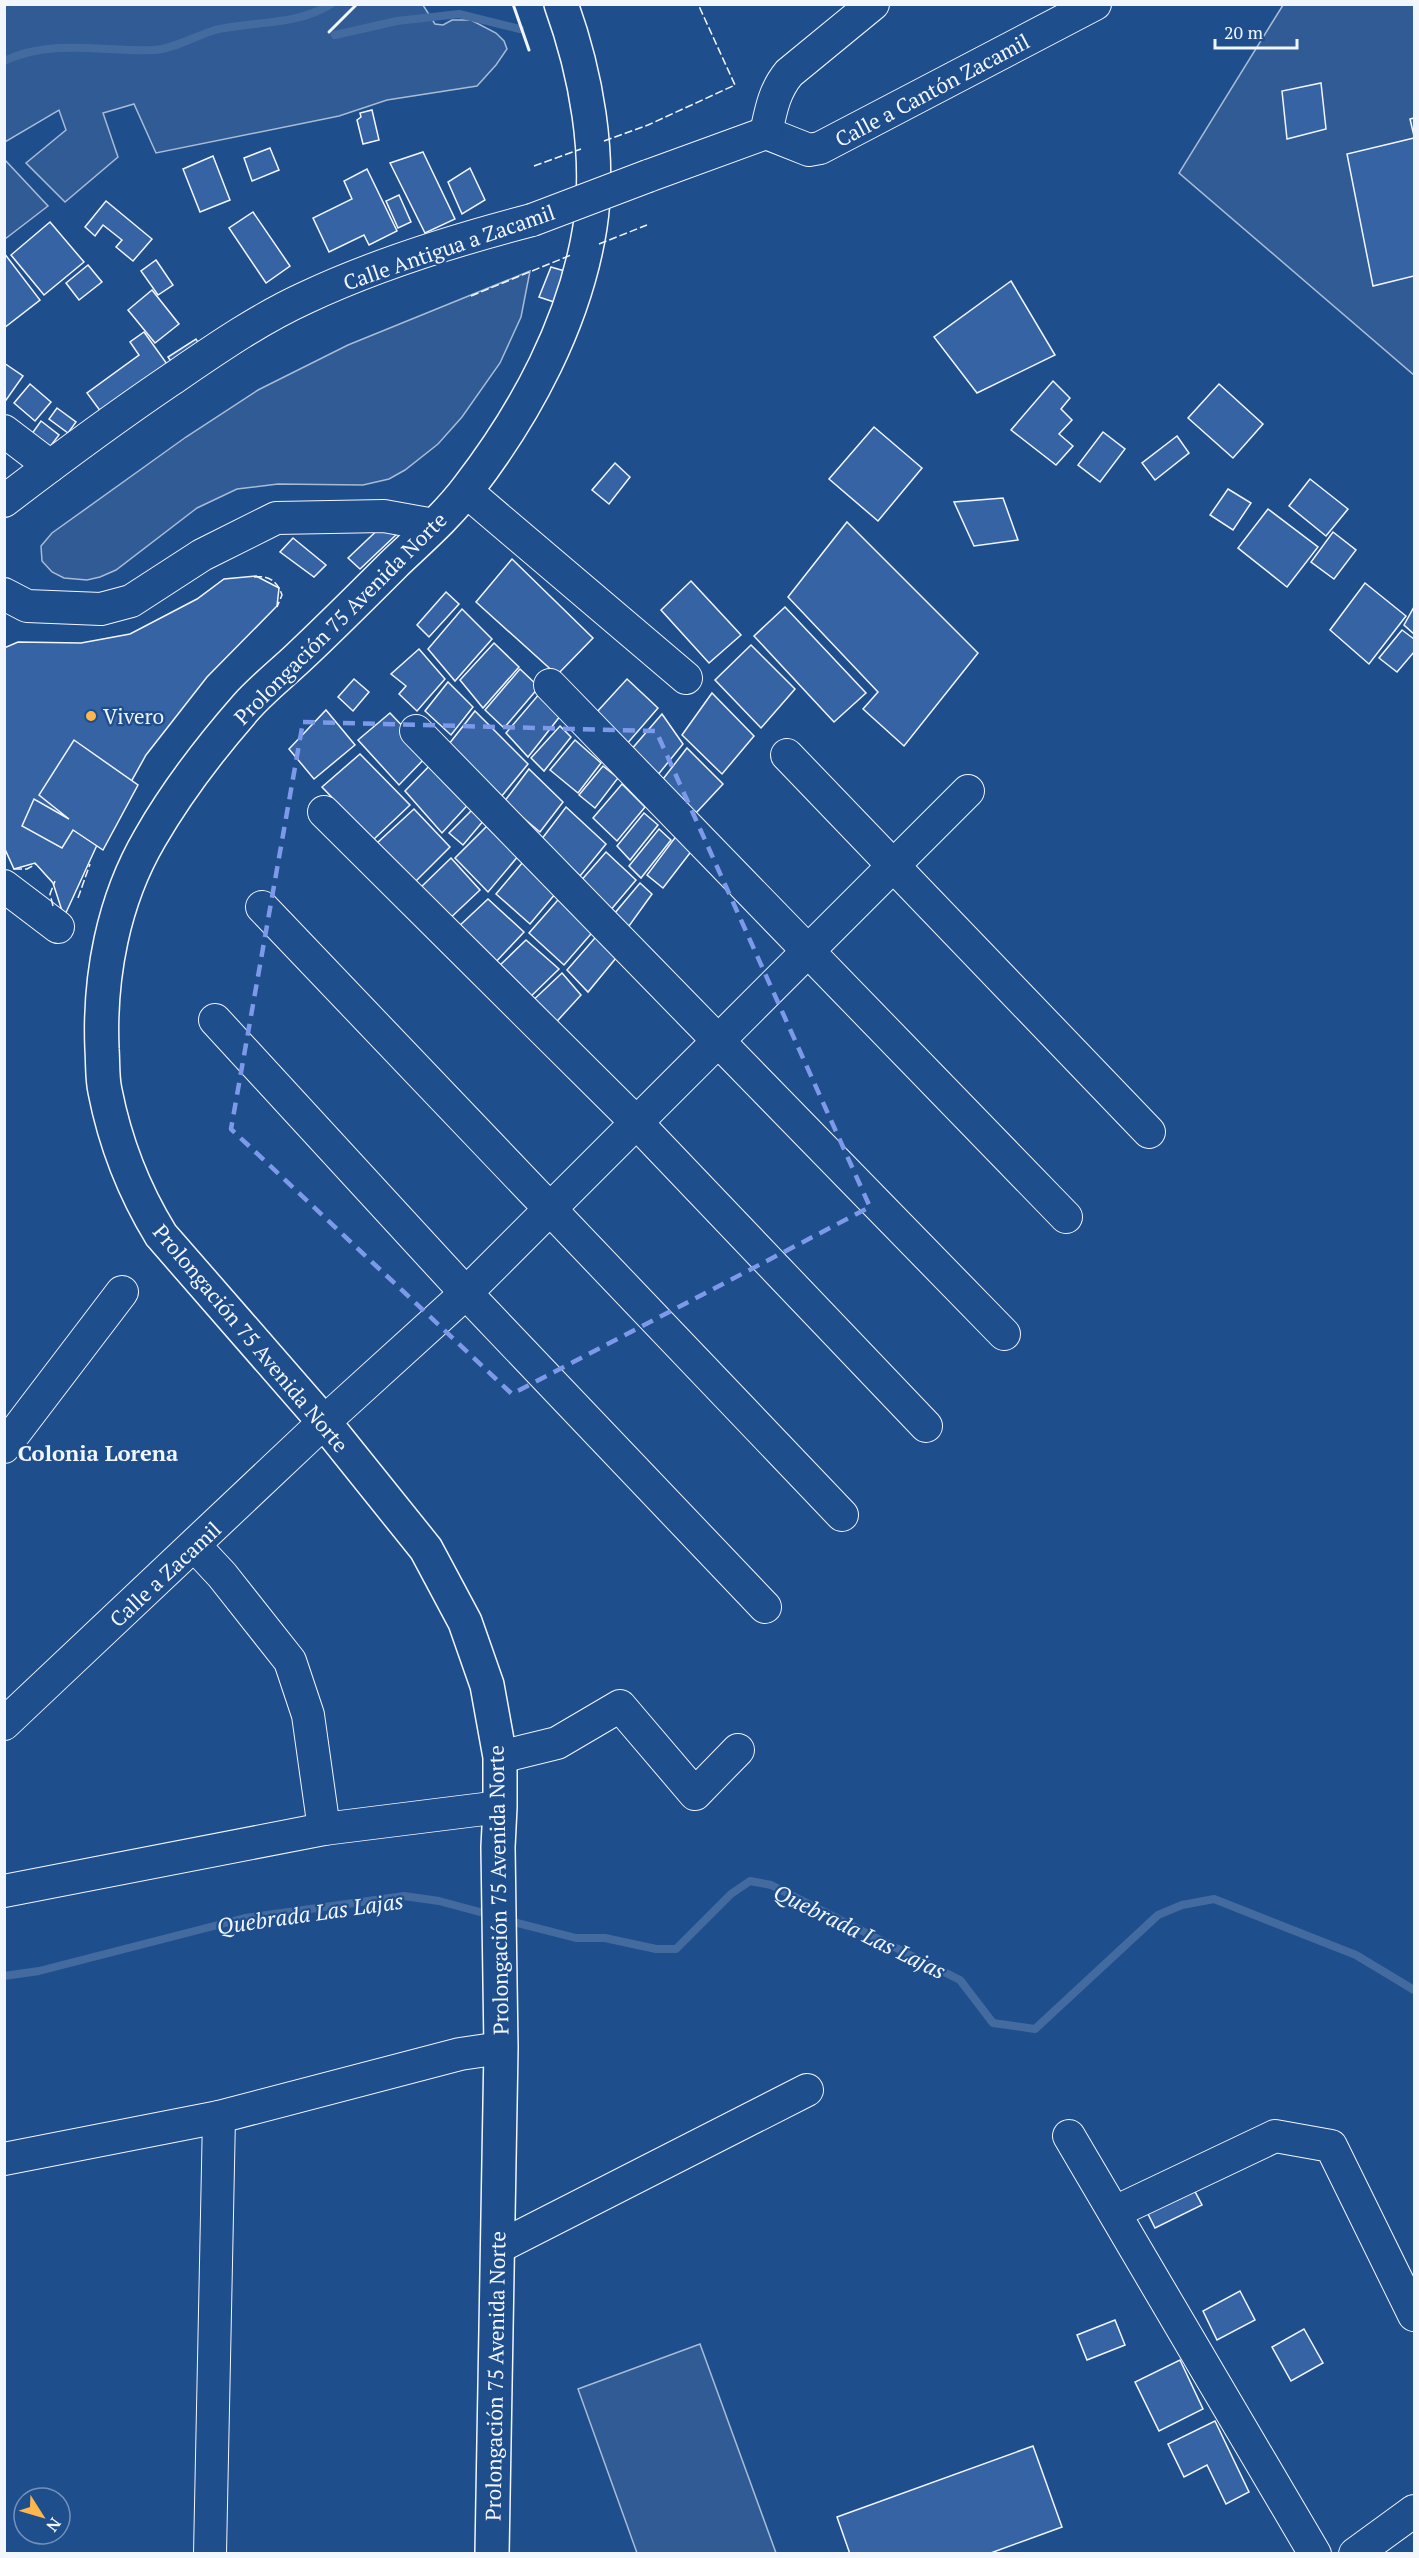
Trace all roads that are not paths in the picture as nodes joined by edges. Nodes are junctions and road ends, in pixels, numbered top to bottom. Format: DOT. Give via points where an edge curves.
graph roads {
  1 [pos="561,4"];
  2 [pos="873,4"];
  3 [pos="1095,4"];
  4 [pos="765,133"];
  5 [pos="4,431"];
  6 [pos="50,466"];
  7 [pos="466,491"];
  8 [pos="4,501"];
  9 [pos="434,525"];
  10 [pos="4,594"];
  11 [pos="686,678"];
  12 [pos="550,685"];
  13 [pos="417,731"];
  14 [pos="787,755"];
  15 [pos="968,790"];
  16 [pos="324,812"];
  17 [pos="893,865"];
  18 [pos="4,886"];
  19 [pos="262,907"];
  20 [pos="58,927"];
  21 [pos="808,950"];
  22 [pos="214,1020"];
  23 [pos="718,1040"];
  24 [pos="636,1122"];
  25 [pos="1149,1132"];
  26 [pos="550,1208"];
  27 [pos="1066,1217"];
  28 [pos="122,1292"];
  29 [pos="466,1293"];
  30 [pos="1004,1334"];
  31 [pos="324,1422"];
  32 [pos="926,1426"];
  33 [pos="4,1447"];
  34 [pos="842,1515"];
  35 [pos="195,1546"];
  36 [pos="765,1607"];
  37 [pos="4,1724"];
  38 [pos="738,1750"];
  39 [pos="500,1757"];
  40 [pos="501,1807"];
  41 [pos="324,1829"];
  42 [pos="4,1891"];
  43 [pos="501,2048"];
  44 [pos="807,2090"];
  45 [pos="219,2117"];
  46 [pos="1069,2136"];
  47 [pos="4,2159"];
  48 [pos="1115,2212"];
  49 [pos="497,2248"];
  50 [pos="1407,2279"];
  51 [pos="1414,2314"];
  52 [pos="1414,2511"];
  53 [pos="210,2553"];
  54 [pos="492,2553"];
  55 [pos="1315,2553"];
  56 [pos="1356,2553"];
  1 -- 7 [label="main road, Prolongación 75 Avenida Norte" via="585,92 594,172 590,226 571,300 540,376"];
  2 -- 4 [label="street" via="780,83"];
  3 -- 4 [label="street, Calle a Cantón Zacamil" via="820,148 809,150"];
  4 -- 6 [label="street, Calle Antigua a Zacamil, bridge" via="532,219 456,240 304,298 206,355"];
  5 -- 6 [label="street"];
  6 -- 8 [label="street, Calle Antigua a Zacamil"];
  7 -- 9 [label="main road, Prolongación 75 Avenida Norte"];
  7 -- 11 [label="street"];
  9 -- 10 [label="street" via="384,516 276,518 202,555 131,601 101,609 27,606"];
  9 -- 31 [label="main road, Prolongación 75 Avenida Norte" via="248,705 192,773 148,840 125,893 105,961 101,1027 104,1089 123,1157 142,1203 161,1235"];
  12 -- 21 [label="street"];
  13 -- 23 [label="street"];
  14 -- 17 [label="street"];
  15 -- 17 [label="street, Calle a Zacamil"];
  16 -- 24 [label="street"];
  17 -- 21 [label="street, Calle a Zacamil"];
  17 -- 25 [label="street"];
  18 -- 20 [label="street"];
  19 -- 26 [label="street"];
  21 -- 23 [label="street, Calle a Zacamil"];
  21 -- 27 [label="street"];
  22 -- 29 [label="street"];
  23 -- 24 [label="street, Calle a Zacamil"];
  23 -- 30 [label="street"];
  24 -- 26 [label="street, Calle a Zacamil"];
  24 -- 32 [label="street"];
  26 -- 29 [label="street, Calle a Zacamil"];
  26 -- 34 [label="street"];
  28 -- 33 [label="street"];
  29 -- 31 [label="street, Calle a Zacamil"];
  29 -- 36 [label="street"];
  31 -- 35 [label="street, Calle a Zacamil"];
  31 -- 39 [label="main road, Prolongación 75 Avenida Norte" via="426,1549 465,1622 487,1685"];
  35 -- 37 [label="street, Calle a Zacamil"];
  35 -- 41 [label="street" via="290,1660 308,1715"];
  38 -- 39 [label="street" via="694,1794 620,1706 557,1743"];
  39 -- 40 [label="main road, Prolongación 75 Avenida Norte"];
  40 -- 41 [label="street"];
  40 -- 43 [label="main road, Prolongación 75 Avenida Norte"];
  41 -- 42 [label="street"];
  43 -- 45 [label="street" via="460,2054"];
  43 -- 49 [label="main road, Prolongación 75 Avenida Norte"];
  44 -- 49 [label="street"];
  45 -- 47 [label="street"];
  45 -- 53 [label="street"];
  46 -- 48 [label="street"];
  48 -- 50 [label="street" via="1275,2136 1331,2146"];
  48 -- 55 [label="street"];
  49 -- 54 [label="main road, Prolongación 75 Avenida Norte"];
  50 -- 51 [label="street"];
  52 -- 56 [label="street"];
}
